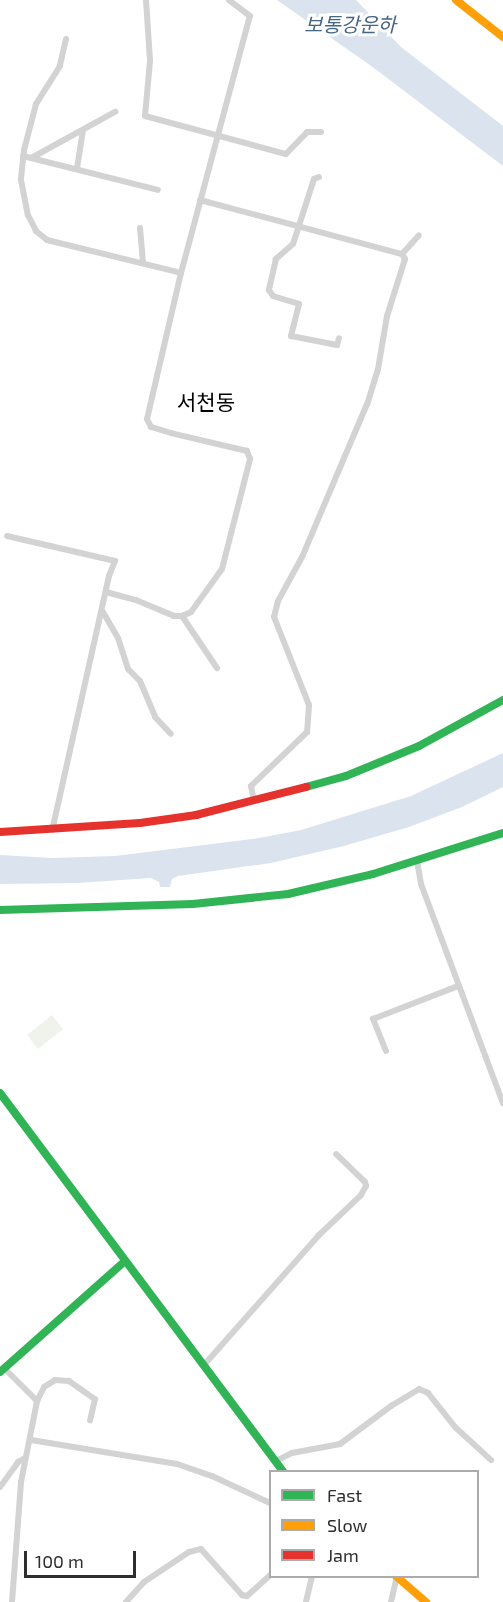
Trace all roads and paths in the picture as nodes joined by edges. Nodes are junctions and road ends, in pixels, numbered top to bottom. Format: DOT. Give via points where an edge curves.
graph roads {
  1 [pos="146,0"];
  2 [pos="229,0"];
  3 [pos="456,0"];
  4 [pos="503,37"];
  5 [pos="66,39"];
  6 [pos="115,112"];
  7 [pos="82,130"];
  8 [pos="321,132"];
  9 [pos="218,135"];
  10 [pos="23,156"];
  11 [pos="32,158"];
  12 [pos="77,168"];
  13 [pos="319,177"];
  14 [pos="158,190"];
  15 [pos="200,200"];
  16 [pos="299,226"];
  17 [pos="140,228"];
  18 [pos="419,235"];
  19 [pos="402,254"];
  20 [pos="143,263"];
  21 [pos="181,273"];
  22 [pos="339,338"];
  23 [pos="7,536"];
  24 [pos="106,592"];
  25 [pos="103,611"];
  26 [pos="182,616"];
  27 [pos="217,668"];
  28 [pos="503,700"];
  29 [pos="171,734"];
  30 [pos="254,801"];
  31 [pos="52,831"];
  32 [pos="0,832"];
  33 [pos="503,832"];
  34 [pos="417,861"];
  35 [pos="0,910"];
  36 [pos="458,986"];
  37 [pos="386,1051"];
  38 [pos="0,1093"];
  39 [pos="503,1103"];
  40 [pos="336,1154"];
  41 [pos="125,1261"];
  42 [pos="204,1365"];
  43 [pos="2,1370"];
  44 [pos="37,1401"];
  45 [pos="90,1420"];
  46 [pos="31,1440"];
  47 [pos="25,1458"];
  48 [pos="491,1460"];
  49 [pos="276,1461"];
  50 [pos="283,1470"];
  51 [pos="0,1487"];
  52 [pos="269,1503"];
  53 [pos="269,1576"];
  54 [pos="312,1578"];
  55 [pos="396,1578"];
  56 [pos="397,1578"];
  57 [pos="12,1602"];
  58 [pos="126,1602"];
  59 [pos="306,1602"];
  60 [pos="391,1602"];
  61 [pos="426,1602"];
  1 -- 9 [label="street" via="150,61 145,116"];
  2 -- 9 [label="street" via="250,16"];
  3 -- 4 [label="street"];
  5 -- 10 [label="street" via="60,66 36,104"];
  6 -- 7 [label="street"];
  7 -- 11 [label="street"];
  7 -- 12 [label="street"];
  8 -- 9 [label="street" via="307,132 286,154"];
  9 -- 15 [label="street"];
  10 -- 11 [label="street"];
  10 -- 20 [label="street" via="21,180 28,215 46,240"];
  11 -- 12 [label="street"];
  12 -- 14 [label="street"];
  13 -- 16 [label="street" via="314,179"];
  15 -- 16 [label="street"];
  15 -- 21 [label="street"];
  16 -- 19 [label="street"];
  16 -- 22 [label="street" via="293,244 276,259 269,290 273,296 299,304 291,336 337,345"];
  17 -- 20 [label="street"];
  18 -- 19 [label="street"];
  19 -- 30 [label="street" via="405,263 397,280 367,404 274,617 309,705 307,732 251,786"];
  20 -- 21 [label="street"];
  21 -- 26 [label="street" via="147,419 152,427 247,451 250,459 222,569 202,600"];
  23 -- 24 [label="street" via="115,561"];
  24 -- 25 [label="street"];
  24 -- 26 [label="street"];
  25 -- 29 [label="street" via="118,638 128,669 140,681 155,717"];
  25 -- 31 [label="street"];
  26 -- 27 [label="street"];
  28 -- 30 [label="street" via="419,746 346,777"];
  30 -- 31 [label="street" via="196,815"];
  31 -- 32 [label="street"];
  33 -- 34 [label="street"];
  34 -- 35 [label="street" via="288,894 184,904"];
  34 -- 36 [label="street" via="421,884"];
  36 -- 37 [label="street" via="373,1019"];
  36 -- 39 [label="street"];
  38 -- 41 [label="street"];
  40 -- 42 [label="street" via="365,1182 361,1195 318,1236"];
  41 -- 42 [label="street"];
  41 -- 43 [label="street"];
  42 -- 49 [label="street"];
  43 -- 44 [label="street"];
  44 -- 45 [label="street" via="44,1387 55,1380 69,1381 95,1399"];
  44 -- 46 [label="street"];
  46 -- 47 [label="street"];
  46 -- 52 [label="street" via="177,1464"];
  47 -- 51 [label="street"];
  47 -- 57 [label="street"];
  48 -- 49 [label="street" via="454,1427 428,1393 419,1389 340,1444 292,1453"];
  49 -- 50 [label="street"];
  53 -- 58 [label="street" via="247,1596 242,1595 201,1549 189,1552 144,1582"];
  54 -- 59 [label="street"];
  55 -- 60 [label="street"];
  56 -- 61 [label="street"];
}
